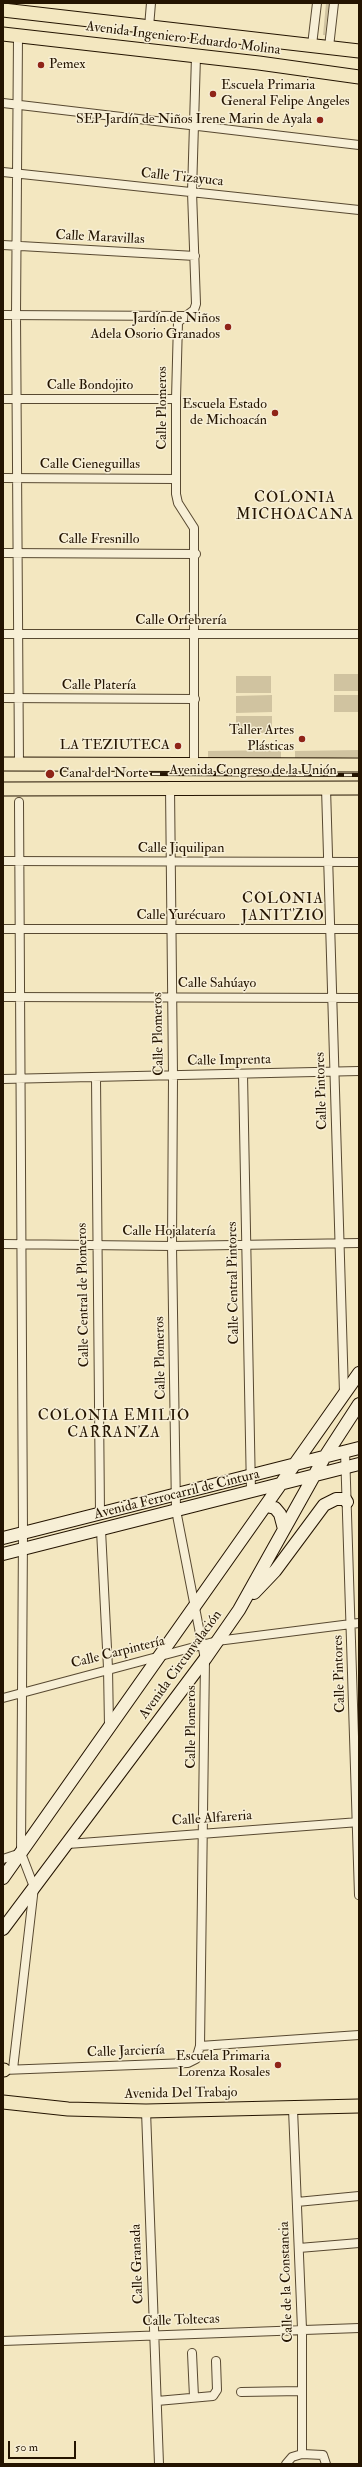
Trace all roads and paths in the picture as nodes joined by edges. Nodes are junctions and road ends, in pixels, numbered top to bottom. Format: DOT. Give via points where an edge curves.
graph roads {
  1 [pos="151,3"];
  2 [pos="317,3"];
  3 [pos="334,3"];
  4 [pos="3,10"];
  5 [pos="149,27"];
  6 [pos="3,34"];
  7 [pos="18,36"];
  8 [pos="312,45"];
  9 [pos="329,47"];
  10 [pos="359,51"];
  11 [pos="196,56"];
  12 [pos="359,77"];
  13 [pos="3,103"];
  14 [pos="16,105"];
  15 [pos="195,125"];
  16 [pos="359,145"];
  17 [pos="3,172"];
  18 [pos="17,173"];
  19 [pos="192,192"];
  20 [pos="359,210"];
  21 [pos="3,245"];
  22 [pos="17,246"];
  23 [pos="195,256"];
  24 [pos="3,315"];
  25 [pos="16,315"];
  26 [pos="184,316"];
  27 [pos="3,399"];
  28 [pos="17,399"];
  29 [pos="176,399"];
  30 [pos="3,478"];
  31 [pos="19,478"];
  32 [pos="176,479"];
  33 [pos="3,553"];
  34 [pos="17,553"];
  35 [pos="196,554"];
  36 [pos="3,634"];
  37 [pos="19,634"];
  38 [pos="194,634"];
  39 [pos="359,634"];
  40 [pos="3,698"];
  41 [pos="19,698"];
  42 [pos="195,699"];
  43 [pos="3,764"];
  44 [pos="19,764"];
  45 [pos="194,764"];
  46 [pos="359,765"];
  47 [pos="170,787"];
  48 [pos="326,788"];
  49 [pos="359,788"];
  50 [pos="3,789"];
  51 [pos="19,802"];
  52 [pos="3,861"];
  53 [pos="19,861"];
  54 [pos="170,862"];
  55 [pos="328,862"];
  56 [pos="359,862"];
  57 [pos="19,928"];
  58 [pos="3,929"];
  59 [pos="171,929"];
  60 [pos="329,929"];
  61 [pos="359,929"];
  62 [pos="3,997"];
  63 [pos="20,997"];
  64 [pos="172,997"];
  65 [pos="333,998"];
  66 [pos="359,998"];
  67 [pos="334,1072"];
  68 [pos="359,1072"];
  69 [pos="243,1074"];
  70 [pos="173,1076"];
  71 [pos="21,1078"];
  72 [pos="96,1078"];
  73 [pos="3,1079"];
  74 [pos="340,1243"];
  75 [pos="359,1243"];
  76 [pos="3,1244"];
  77 [pos="22,1244"];
  78 [pos="96,1244"];
  79 [pos="246,1244"];
  80 [pos="172,1246"];
  81 [pos="359,1373"];
  82 [pos="344,1393"];
  83 [pos="359,1404"];
  84 [pos="359,1448"];
  85 [pos="345,1451"];
  86 [pos="324,1458"];
  87 [pos="359,1464"];
  88 [pos="294,1465"];
  89 [pos="345,1468"];
  90 [pos="251,1476"];
  91 [pos="314,1476"];
  92 [pos="279,1484"];
  93 [pos="251,1492"];
  94 [pos="176,1495"];
  95 [pos="347,1502"];
  96 [pos="267,1506"];
  97 [pos="176,1510"];
  98 [pos="100,1513"];
  99 [pos="284,1529"];
  100 [pos="100,1530"];
  101 [pos="23,1533"];
  102 [pos="3,1538"];
  103 [pos="22,1549"];
  104 [pos="3,1554"];
  105 [pos="196,1604"];
  106 [pos="239,1610"];
  107 [pos="355,1624"];
  108 [pos="217,1641"];
  109 [pos="202,1646"];
  110 [pos="159,1656"];
  111 [pos="205,1659"];
  112 [pos="108,1668"];
  113 [pos="23,1693"];
  114 [pos="3,1698"];
  115 [pos="109,1728"];
  116 [pos="358,1822"];
  117 [pos="204,1832"];
  118 [pos="68,1844"];
  119 [pos="21,1854"];
  120 [pos="3,1859"];
  121 [pos="3,1878"];
  122 [pos="34,1887"];
  123 [pos="359,1895"];
  124 [pos="3,1929"];
  125 [pos="359,2035"];
  126 [pos="200,2046"];
  127 [pos="6,2070"];
  128 [pos="4,2101"];
  129 [pos="359,2106"];
  130 [pos="293,2109"];
  131 [pos="146,2111"];
  132 [pos="359,2196"];
  133 [pos="297,2202"];
  134 [pos="359,2243"];
  135 [pos="299,2248"];
  136 [pos="359,2328"];
  137 [pos="302,2329"];
  138 [pos="153,2335"];
  139 [pos="3,2341"];
  140 [pos="192,2353"];
  141 [pos="216,2361"];
  142 [pos="302,2391"];
  143 [pos="241,2392"];
  144 [pos="194,2397"];
  145 [pos="156,2401"];
  146 [pos="302,2454"];
  147 [pos="159,2464"];
  148 [pos="286,2464"];
  149 [pos="326,2464"];
  1 -- 5 [label="street"];
  2 -- 8 [label="street"];
  3 -- 9 [label="street"];
  4 -- 5 [label="main road, Avenida Ingeniero Eduardo Molina"];
  5 -- 8 [label="main road, Avenida Ingeniero Eduardo Molina"];
  6 -- 7 [label="main road, Avenida Ingeniero Eduardo Molina"];
  7 -- 11 [label="main road, Avenida Ingeniero Eduardo Molina"];
  7 -- 14 [label="street"];
  8 -- 9 [label="main road, Avenida Ingeniero Eduardo Molina"];
  9 -- 10 [label="main road, Avenida Ingeniero Eduardo Molina"];
  11 -- 12 [label="main road, Avenida Ingeniero Eduardo Molina"];
  11 -- 15 [label="street, Calle Plomeros"];
  13 -- 14 [label="street"];
  14 -- 15 [label="street"];
  14 -- 18 [label="street"];
  15 -- 16 [label="street"];
  15 -- 19 [label="street, Calle Plomeros"];
  17 -- 18 [label="street, Calle Tizayuca"];
  18 -- 19 [label="street, Calle Tizayuca"];
  18 -- 22 [label="street"];
  19 -- 20 [label="street, Calle Tizayuca"];
  19 -- 23 [label="street, Calle Plomeros"];
  21 -- 22 [label="street, Calle Maravillas"];
  22 -- 23 [label="street, Calle Maravillas"];
  22 -- 25 [label="street"];
  23 -- 26 [label="street, Calle Plomeros" via="196,304 194,310"];
  24 -- 25 [label="street"];
  25 -- 26 [label="street"];
  25 -- 28 [label="street"];
  26 -- 29 [label="street, Calle Plomeros" via="178,322 177,329"];
  27 -- 28 [label="street, Calle Bondojito"];
  28 -- 29 [label="street, Calle Bondojito"];
  28 -- 31 [label="street"];
  29 -- 32 [label="street, Calle Plomeros"];
  30 -- 31 [label="street, Calle Cieneguillas"];
  31 -- 32 [label="street, Calle Cieneguillas"];
  31 -- 34 [label="street"];
  32 -- 35 [label="street, Calle Plomeros" via="178,503 194,528"];
  33 -- 34 [label="street, Calle Fresnillo"];
  34 -- 35 [label="street, Calle Fresnillo"];
  34 -- 37 [label="street"];
  35 -- 38 [label="street, Calle Plomeros"];
  36 -- 37 [label="street, Calle Orfebrería"];
  37 -- 38 [label="street, Calle Orfebrería"];
  37 -- 41 [label="street"];
  38 -- 39 [label="street, Calle Orfebrería"];
  38 -- 42 [label="street, Calle Plomeros"];
  40 -- 41 [label="street, Calle Platería"];
  41 -- 42 [label="street, Calle Platería"];
  41 -- 44 [label="street"];
  42 -- 45 [label="street, Calle Plomeros"];
  43 -- 44 [label="main road, Avenida Congreso de la Unión"];
  44 -- 45 [label="main road, Avenida Congreso de la Unión"];
  45 -- 46 [label="main road, Avenida Congreso de la Unión"];
  47 -- 48 [label="main road, Avenida Congreso de la Unión"];
  47 -- 50 [label="main road, Avenida Congreso de la Unión"];
  47 -- 54 [label="street, Calle Plomeros"];
  48 -- 49 [label="main road, Avenida Congreso de la Unión"];
  48 -- 55 [label="street, Calle Pintores"];
  51 -- 53 [label="street"];
  52 -- 53 [label="street, Calle Jiquilipan"];
  53 -- 54 [label="street, Calle Jiquilipan"];
  53 -- 57 [label="street"];
  54 -- 55 [label="street, Calle Jiquilipan"];
  54 -- 59 [label="street, Calle Plomeros"];
  55 -- 56 [label="street, Calle Jiquilipan"];
  55 -- 60 [label="street, Calle Pintores"];
  57 -- 58 [label="street, Calle Yurécuaro"];
  57 -- 59 [label="street, Calle Yurécuaro"];
  57 -- 63 [label="street"];
  59 -- 60 [label="street, Calle Yurécuaro"];
  59 -- 64 [label="street, Calle Plomeros"];
  60 -- 61 [label="street, Calle Yurécuaro"];
  60 -- 65 [label="street, Calle Pintores"];
  62 -- 63 [label="street, Calle Sahúayo"];
  63 -- 64 [label="street, Calle Sahúayo"];
  63 -- 71 [label="street"];
  64 -- 65 [label="street, Calle Sahúayo"];
  64 -- 70 [label="street, Calle Plomeros"];
  65 -- 66 [label="street, Calle Sahúayo"];
  65 -- 67 [label="street, Calle Pintores"];
  67 -- 68 [label="street, Calle Imprenta"];
  67 -- 69 [label="street, Calle Imprenta"];
  67 -- 74 [label="street, Calle Pintores"];
  69 -- 70 [label="street, Calle Imprenta"];
  69 -- 79 [label="street, Calle Central Pintores"];
  70 -- 72 [label="street, Calle Imprenta"];
  70 -- 80 [label="street, Calle Plomeros"];
  71 -- 72 [label="street, Calle Imprenta"];
  71 -- 73 [label="street, Calle Imprenta"];
  71 -- 77 [label="street"];
  72 -- 78 [label="street, Calle Central de Plomeros"];
  74 -- 75 [label="street, Calle Hojalatería"];
  74 -- 79 [label="street, Calle Hojalatería"];
  74 -- 82 [label="street, Calle Pintores"];
  76 -- 77 [label="street, Calle Hojalatería"];
  77 -- 78 [label="street, Calle Hojalatería"];
  77 -- 101 [label="street"];
  78 -- 80 [label="street, Calle Hojalatería"];
  78 -- 98 [label="street, Calle Central de Plomeros"];
  79 -- 80 [label="street, Calle Hojalatería"];
  79 -- 90 [label="street, Calle Central Pintores"];
  80 -- 94 [label="street, Calle Plomeros"];
  81 -- 82 [label="main road, Avenida Circunvalación"];
  82 -- 88 [label="main road, Avenida Circunvalación"];
  83 -- 86 [label="main road, Avenida Circunvalación"];
  84 -- 85 [label="main road, Avenida Ferrocarril de Cintura"];
  85 -- 86 [label="main road, Avenida Ferrocarril de Cintura"];
  85 -- 89 [label="street, Calle Pintores"];
  86 -- 88 [label="main road, Avenida Ferrocarril de Cintura"];
  86 -- 91 [label="main road, Avenida Circunvalación"];
  87 -- 89 [label="main road, Avenida Ferrocarril de Cintura"];
  88 -- 90 [label="main road, Avenida Ferrocarril de Cintura"];
  88 -- 92 [label="main road, Avenida Circunvalación"];
  89 -- 91 [label="main road, Avenida Ferrocarril de Cintura"];
  89 -- 95 [label="street, Calle Pintores"];
  90 -- 93 [label="street, Calle Central Pintores"];
  90 -- 94 [label="main road, Avenida Ferrocarril de Cintura"];
  91 -- 92 [label="main road, Avenida Ferrocarril de Cintura"];
  91 -- 99 [label="main road, Avenida Circunvalación"];
  92 -- 93 [label="main road, Avenida Ferrocarril de Cintura"];
  92 -- 96 [label="main road, Avenida Circunvalación"];
  93 -- 97 [label="main road, Avenida Ferrocarril de Cintura"];
  94 -- 97 [label="street, Calle Plomeros"];
  94 -- 98 [label="main road, Avenida Ferrocarril de Cintura"];
  95 -- 106 [label="main road" via="345,1499 336,1499 324,1505 275,1571"];
  95 -- 107 [label="street, Calle Pintores"];
  96 -- 99 [label="main road" via="275,1508 280,1514"];
  96 -- 105 [label="main road, Avenida Circunvalación"];
  97 -- 100 [label="main road, Avenida Ferrocarril de Cintura"];
  97 -- 105 [label="street, Calle Plomeros"];
  98 -- 101 [label="main road, Avenida Ferrocarril de Cintura"];
  99 -- 106 [label="main road, Avenida Circunvalación"];
  100 -- 103 [label="main road, Avenida Ferrocarril de Cintura"];
  100 -- 112 [label="street"];
  101 -- 102 [label="main road, Avenida Ferrocarril de Cintura"];
  101 -- 103 [label="street"];
  103 -- 104 [label="main road, Avenida Ferrocarril de Cintura"];
  103 -- 113 [label="street"];
  105 -- 109 [label="street, Calle Plomeros"];
  105 -- 110 [label="main road, Avenida Circunvalación"];
  106 -- 108 [label="main road, Avenida Circunvalación"];
  107 -- 108 [label="street, Calle Carpintería"];
  107 -- 116 [label="street, Calle Pintores"];
  108 -- 109 [label="street, Calle Carpintería"];
  108 -- 111 [label="main road, Avenida Circunvalación"];
  109 -- 110 [label="street, Calle Carpintería"];
  109 -- 111 [label="street, Calle Plomeros"];
  110 -- 112 [label="street, Calle Carpintería"];
  110 -- 115 [label="main road, Avenida Circunvalación"];
  111 -- 117 [label="street, Calle Plomeros"];
  111 -- 118 [label="main road, Avenida Circunvalación"];
  112 -- 113 [label="street, Calle Carpintería"];
  112 -- 115 [label="street"];
  113 -- 114 [label="street, Calle Carpintería"];
  113 -- 119 [label="street"];
  115 -- 119 [label="main road, Avenida Circunvalación"];
  116 -- 117 [label="street, Calle Alfareria"];
  116 -- 123 [label="street, Calle Pintores"];
  117 -- 118 [label="street, Calle Alfareria"];
  117 -- 126 [label="street, Calle Plomeros"];
  118 -- 122 [label="main road, Avenida Circunvalación"];
  119 -- 120 [label="street"];
  119 -- 121 [label="main road, Avenida Circunvalación"];
  119 -- 122 [label="street"];
  122 -- 124 [label="main road, Avenida Circunvalación"];
  122 -- 127 [label="street"];
  125 -- 126 [label="street"];
  126 -- 127 [label="street, Calle Jarciería" via="196,2059 188,2062"];
  128 -- 131 [label="main road, Avenida Del Trabajo" via="68,2109"];
  129 -- 130 [label="main road, Avenida Del Trabajo"];
  130 -- 131 [label="main road, Avenida Del Trabajo"];
  130 -- 133 [label="street, Calle de la Constancia"];
  131 -- 138 [label="street, Calle Granada"];
  132 -- 133 [label="street"];
  133 -- 135 [label="street, Calle de la Constancia"];
  134 -- 135 [label="street"];
  135 -- 137 [label="street, Calle de la Constancia"];
  136 -- 137 [label="street, Calle Toltecas"];
  137 -- 138 [label="street, Calle Toltecas"];
  137 -- 142 [label="street, Calle de la Constancia"];
  138 -- 139 [label="street, Calle Toltecas"];
  138 -- 145 [label="street, Calle Granada"];
  140 -- 144 [label="street"];
  141 -- 144 [label="street" via="216,2392 210,2397"];
  142 -- 143 [label="street"];
  142 -- 146 [label="street, Calle de la Constancia"];
  144 -- 145 [label="street"];
  145 -- 147 [label="street, Calle Granada"];
  146 -- 148 [label="street" via="292,2456"];
  146 -- 149 [label="street" via="323,2455"];
}
